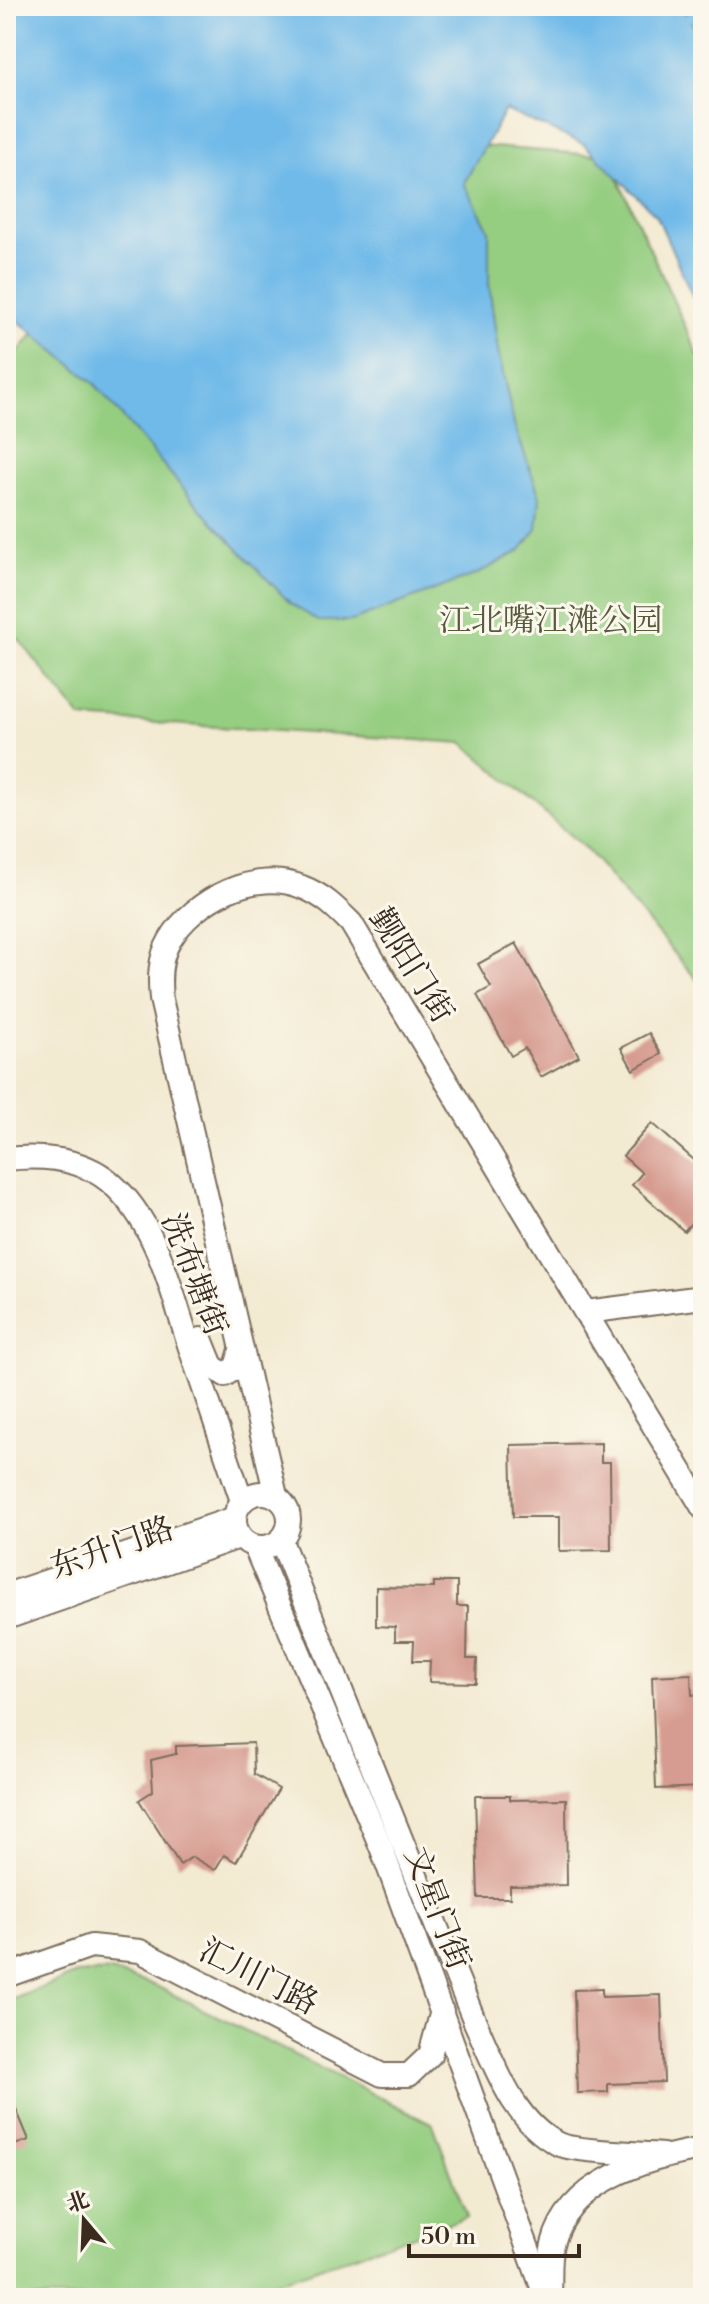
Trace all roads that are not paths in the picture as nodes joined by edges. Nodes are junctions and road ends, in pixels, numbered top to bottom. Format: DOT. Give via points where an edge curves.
graph roads {
  1 [pos="6,1159"];
  2 [pos="170,1287"];
  3 [pos="703,1297"];
  4 [pos="586,1312"];
  5 [pos="241,1350"];
  6 [pos="276,1496"];
  7 [pos="703,1508"];
  8 [pos="243,1526"];
  9 [pos="281,1541"];
  10 [pos="6,1595"];
  11 [pos="6,1618"];
  12 [pos="6,1976"];
  13 [pos="442,2011"];
  14 [pos="703,2149"];
  15 [pos="663,2155"];
  16 [pos="548,2298"];
  1 -- 2 [label="street, 洗布塘街" via="70,1161 109,1181 136,1211"];
  2 -- 5 [label="street" via="218,1373 232,1372"];
  2 -- 8 [label="street, 洗布塘街"];
  3 -- 4 [label="street"];
  4 -- 5 [label="street, 觐阳门街" via="351,923 329,900 299,886 263,880 223,893 189,913 168,942 159,971"];
  4 -- 7 [label="street, 觐阳门街"];
  5 -- 6 [label="street, 觐阳门街"];
  6 -- 8 [label="street" via="259,1493"];
  6 -- 9 [label="street" via="290,1517"];
  8 -- 9 [label="street" via="265,1548"];
  8 -- 10 [label="street, 东升门路"];
  8 -- 11 [label="street, 东升门路"];
  8 -- 13 [label="street, 文星门街" via="381,1847"];
  9 -- 15 [label="street, 文星门街" via="503,2083 528,2121 559,2145"];
  12 -- 13 [label="street, 汇川门路" via="91,1946 140,1951 382,2075 409,2075 430,2055"];
  13 -- 16 [label="street, 文星门街"];
  14 -- 15 [label="street"];
  15 -- 16 [label="street" via="580,2198 552,2246"];
}
